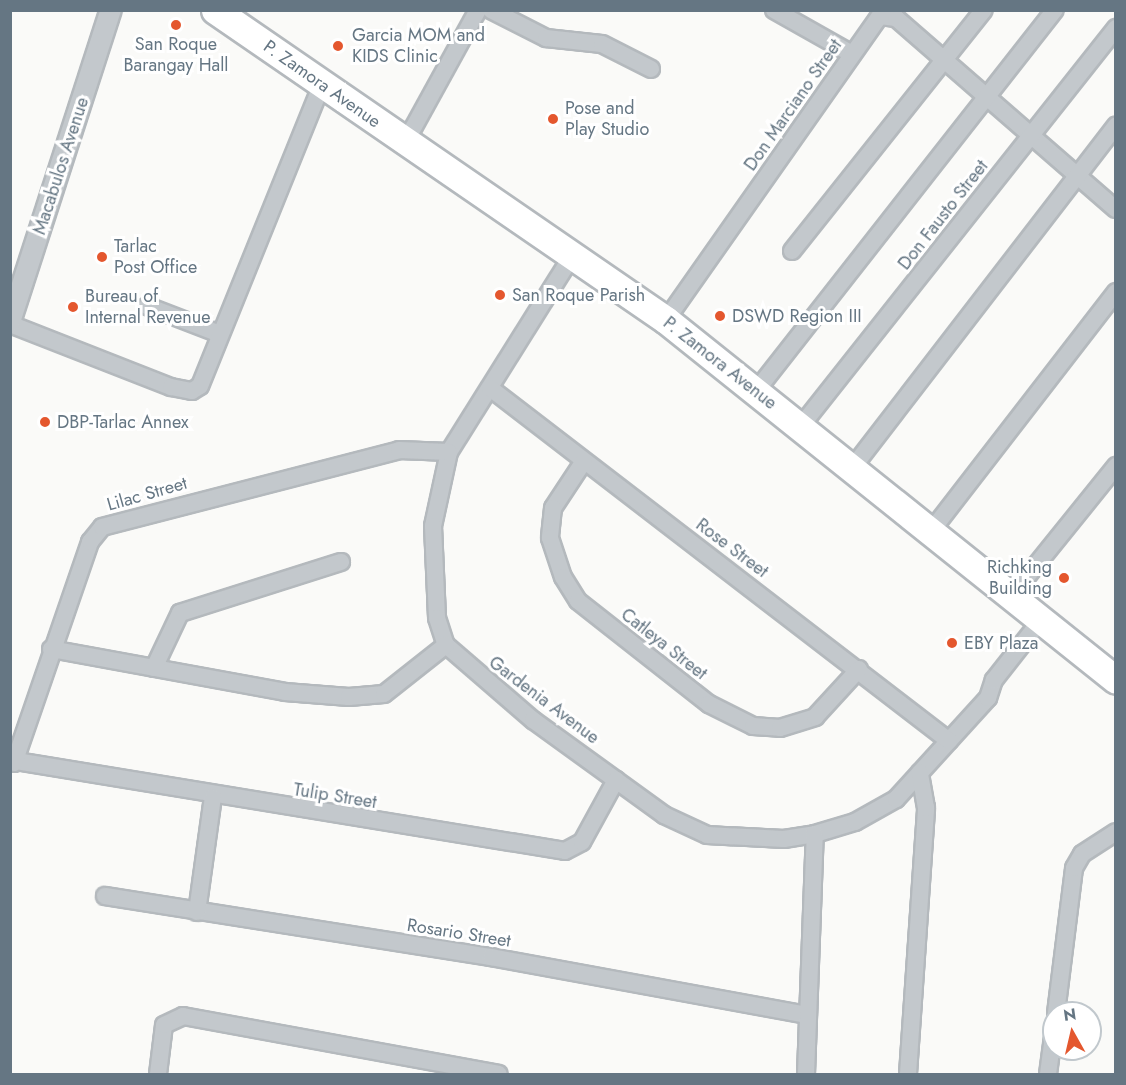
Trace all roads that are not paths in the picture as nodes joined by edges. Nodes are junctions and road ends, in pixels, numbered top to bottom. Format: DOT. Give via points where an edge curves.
graph roads {
  1 [pos="111,10"];
  2 [pos="215,10"];
  3 [pos="478,10"];
  4 [pos="491,10"];
  5 [pos="774,10"];
  6 [pos="984,10"];
  7 [pos="1055,10"];
  8 [pos="1116,28"];
  9 [pos="852,54"];
  10 [pos="942,59"];
  11 [pos="651,69"];
  12 [pos="322,84"];
  13 [pos="987,97"];
  14 [pos="1116,125"];
  15 [pos="1030,136"];
  16 [pos="406,141"];
  17 [pos="1076,175"];
  18 [pos="1116,208"];
  19 [pos="792,251"];
  20 [pos="572,256"];
  21 [pos="1116,292"];
  22 [pos="147,306"];
  23 [pos="666,320"];
  24 [pos="10,323"];
  25 [pos="220,334"];
  26 [pos="490,388"];
  27 [pos="756,391"];
  28 [pos="801,426"];
  29 [pos="449,453"];
  30 [pos="584,461"];
  31 [pos="1116,466"];
  32 [pos="853,467"];
  33 [pos="932,530"];
  34 [pos="341,562"];
  35 [pos="1012,595"];
  36 [pos="1042,619"];
  37 [pos="446,645"];
  38 [pos="51,650"];
  39 [pos="154,668"];
  40 [pos="859,669"];
  41 [pos="1116,680"];
  42 [pos="949,741"];
  43 [pos="12,761"];
  44 [pos="920,773"];
  45 [pos="616,780"];
  46 [pos="213,797"];
  47 [pos="1116,832"];
  48 [pos="815,834"];
  49 [pos="105,896"];
  50 [pos="197,912"];
  51 [pos="1057,1001"];
  52 [pos="807,1015"];
  53 [pos="158,1074"];
  54 [pos="499,1074"];
  55 [pos="806,1074"];
  56 [pos="908,1074"];
  1 -- 24 [label="street, Macabulos Avenue"];
  2 -- 12 [label="highway, P. Zamora Avenue"];
  3 -- 16 [label="street"];
  4 -- 11 [label="street" via="546,38 602,44"];
  5 -- 9 [label="street"];
  6 -- 10 [label="street"];
  7 -- 13 [label="street"];
  8 -- 15 [label="street, Don Fausto Street"];
  9 -- 10 [label="street, Don Marciano Street" via="880,16 896,18"];
  9 -- 23 [label="street, Don Marciano Street"];
  10 -- 13 [label="street, Don Marciano Street"];
  10 -- 19 [label="street"];
  12 -- 16 [label="highway, P. Zamora Avenue"];
  12 -- 25 [label="street"];
  13 -- 15 [label="street, Don Marciano Street"];
  13 -- 27 [label="street"];
  14 -- 17 [label="street"];
  15 -- 17 [label="street, Don Marciano Street"];
  15 -- 28 [label="street, Don Fausto Street"];
  16 -- 20 [label="highway, P. Zamora Avenue"];
  17 -- 18 [label="street, Don Marciano Street"];
  17 -- 32 [label="street"];
  20 -- 23 [label="highway, P. Zamora Avenue"];
  20 -- 26 [label="street"];
  21 -- 33 [label="street"];
  22 -- 25 [label="street"];
  23 -- 27 [label="highway, P. Zamora Avenue"];
  24 -- 25 [label="street" via="192,391 200,386"];
  26 -- 29 [label="street"];
  26 -- 30 [label="street, Rose Street"];
  27 -- 28 [label="highway, P. Zamora Avenue"];
  28 -- 32 [label="highway, P. Zamora Avenue"];
  29 -- 37 [label="street" via="432,526 437,618"];
  29 -- 38 [label="street, Lilac Street" via="399,450 102,527 90,542"];
  30 -- 40 [label="street, Rose Street"];
  30 -- 40 [label="street, Catleya Street" via="552,508 550,538 563,577 578,601 709,704 753,726 780,728 815,717"];
  31 -- 35 [label="street"];
  32 -- 33 [label="highway, P. Zamora Avenue"];
  33 -- 35 [label="highway, P. Zamora Avenue"];
  34 -- 39 [label="street" via="180,613"];
  35 -- 36 [label="highway, P. Zamora Avenue"];
  36 -- 41 [label="highway, P. Zamora Avenue"];
  36 -- 42 [label="street, Gardenia Avenue" via="994,680 979,689 980,701"];
  37 -- 39 [label="street" via="384,694 349,697"];
  37 -- 45 [label="street, Gardenia Avenue"];
  38 -- 39 [label="street"];
  38 -- 43 [label="street, Lilac Street"];
  40 -- 42 [label="street, Rose Street"];
  42 -- 44 [label="street, Gardenia Avenue"];
  43 -- 46 [label="street, Tulip Street"];
  44 -- 48 [label="street, Gardenia Avenue" via="896,799 855,822"];
  44 -- 56 [label="street" via="926,808"];
  45 -- 46 [label="street, Tulip Street" via="582,842 565,851"];
  45 -- 48 [label="street, Gardenia Avenue" via="664,815 707,835 784,839"];
  46 -- 50 [label="street"];
  47 -- 51 [label="street" via="1082,854 1074,868"];
  48 -- 52 [label="street"];
  49 -- 50 [label="street, Rosario Street"];
  50 -- 52 [label="street, Rosario Street" via="491,957"];
  52 -- 55 [label="street"];
  53 -- 54 [label="street" via="164,1025 183,1016"];
}
